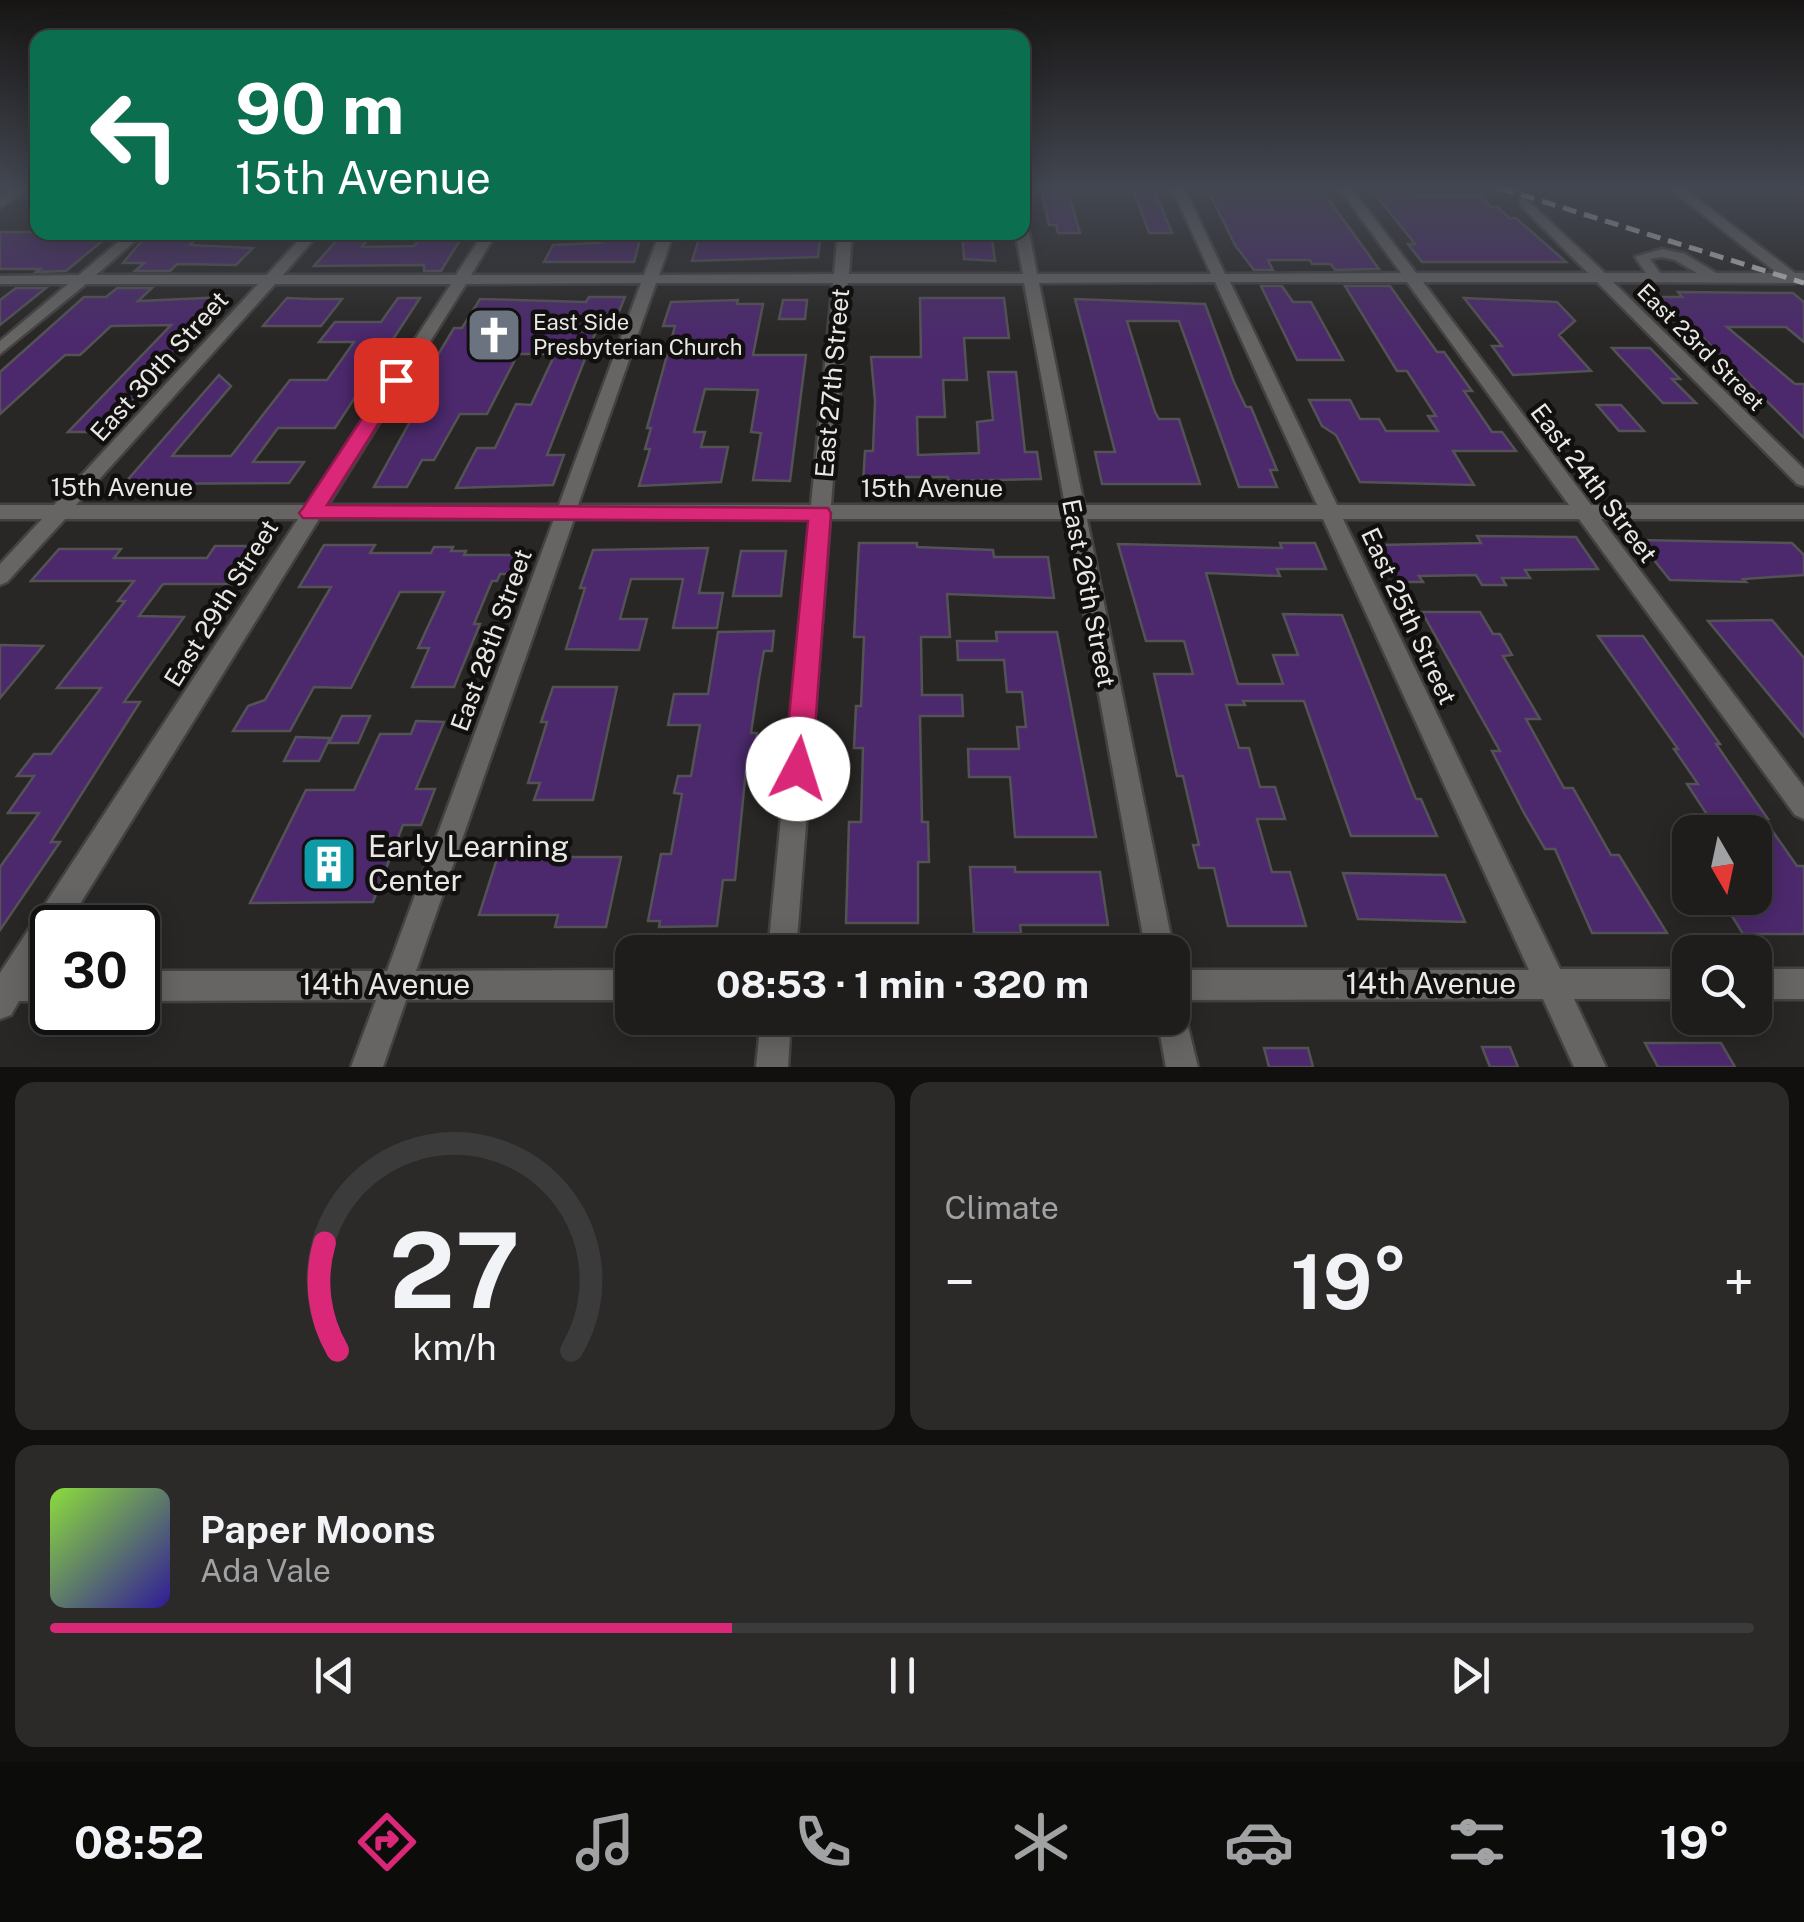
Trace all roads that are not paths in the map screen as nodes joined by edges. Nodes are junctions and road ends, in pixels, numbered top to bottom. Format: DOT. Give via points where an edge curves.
graph roads {
  1 [pos="1201,238"];
  2 [pos="1381,238"];
  3 [pos="1561,238"];
  4 [pos="1742,238"];
  5 [pos="130,240"];
  6 [pos="307,240"];
  7 [pos="486,240"];
  8 [pos="664,240"];
  9 [pos="844,240"];
  10 [pos="1024,240"];
  11 [pos="1714,278"];
  12 [pos="1601,279"];
  13 [pos="1657,279"];
  14 [pos="0,280"];
  15 [pos="83,280"];
  16 [pos="271,280"];
  17 [pos="461,280"];
  18 [pos="650,280"];
  19 [pos="841,280"];
  20 [pos="1031,280"];
  21 [pos="1221,280"];
  22 [pos="1412,280"];
  23 [pos="1800,280"];
  24 [pos="0,349"];
  25 [pos="1804,480"];
  26 [pos="0,512"];
  27 [pos="59,512"];
  28 [pos="1585,512"];
  29 [pos="1804,512"];
  30 [pos="310,513"];
  31 [pos="565,513"];
  32 [pos="820,513"];
  33 [pos="1074,513"];
  34 [pos="1330,513"];
  35 [pos="0,577"];
  36 [pos="1804,807"];
  37 [pos="783,935"];
  38 [pos="1157,935"];
  39 [pos="1190,984"];
  40 [pos="1551,984"];
  41 [pos="1672,984"];
  42 [pos="1772,984"];
  43 [pos="1804,984"];
  44 [pos="396,985"];
  45 [pos="615,985"];
  46 [pos="160,986"];
  47 [pos="30,989"];
  48 [pos="4,992"];
  49 [pos="775,1035"];
  50 [pos="1175,1035"];
  51 [pos="367,1067"];
  52 [pos="772,1067"];
  53 [pos="1182,1067"];
  54 [pos="1590,1067"];
  1 -- 21 [label="street, East 25th Street"];
  2 -- 22 [label="street, East 24th Street"];
  3 -- 12 [label="street, East 23rd Street"];
  4 -- 23 [label="street"];
  5 -- 15 [label="street"];
  6 -- 16 [label="street, East 30th Street"];
  7 -- 17 [label="street, East 29th Street"];
  8 -- 18 [label="street, East 28th Street"];
  9 -- 19 [label="street, East 27th Street"];
  10 -- 20 [label="street, East 26th Street"];
  11 -- 13 [label="street"];
  11 -- 13 [label="street" via="1692,262 1653,252 1642,257"];
  11 -- 23 [label="street"];
  12 -- 13 [label="street"];
  12 -- 22 [label="street"];
  12 -- 25 [label="street, East 23rd Street"];
  14 -- 15 [label="street"];
  15 -- 16 [label="street"];
  15 -- 24 [label="street"];
  16 -- 17 [label="street"];
  16 -- 27 [label="street, East 30th Street"];
  17 -- 18 [label="street"];
  17 -- 30 [label="street, East 29th Street"];
  18 -- 19 [label="street"];
  18 -- 31 [label="street, East 28th Street"];
  19 -- 20 [label="street"];
  19 -- 32 [label="street, East 27th Street"];
  20 -- 21 [label="street"];
  20 -- 33 [label="street, East 26th Street"];
  21 -- 22 [label="street"];
  21 -- 34 [label="street, East 25th Street"];
  22 -- 28 [label="street, East 24th Street"];
  26 -- 27 [label="street, 15th Avenue"];
  27 -- 30 [label="street, 15th Avenue"];
  27 -- 35 [label="street, East 30th Street"];
  28 -- 29 [label="street, 15th Avenue"];
  28 -- 34 [label="street, 15th Avenue"];
  28 -- 36 [label="street, East 24th Street"];
  30 -- 31 [label="street, 15th Avenue"];
  30 -- 48 [label="street, East 29th Street"];
  31 -- 32 [label="street, 15th Avenue"];
  31 -- 44 [label="street, East 28th Street"];
  32 -- 33 [label="street, 15th Avenue"];
  32 -- 37 [label="street, East 27th Street"];
  33 -- 34 [label="street, 15th Avenue"];
  33 -- 38 [label="street, East 26th Street"];
  34 -- 40 [label="street, East 25th Street"];
  39 -- 40 [label="street, 14th Avenue"];
  40 -- 41 [label="street, 14th Avenue"];
  40 -- 54 [label="street, East 25th Street"];
  42 -- 43 [label="street"];
  44 -- 45 [label="street, 14th Avenue"];
  44 -- 46 [label="street, 14th Avenue"];
  44 -- 51 [label="street, East 28th Street"];
  47 -- 48 [label="street"];
  49 -- 52 [label="street"];
  50 -- 53 [label="street"];
}
